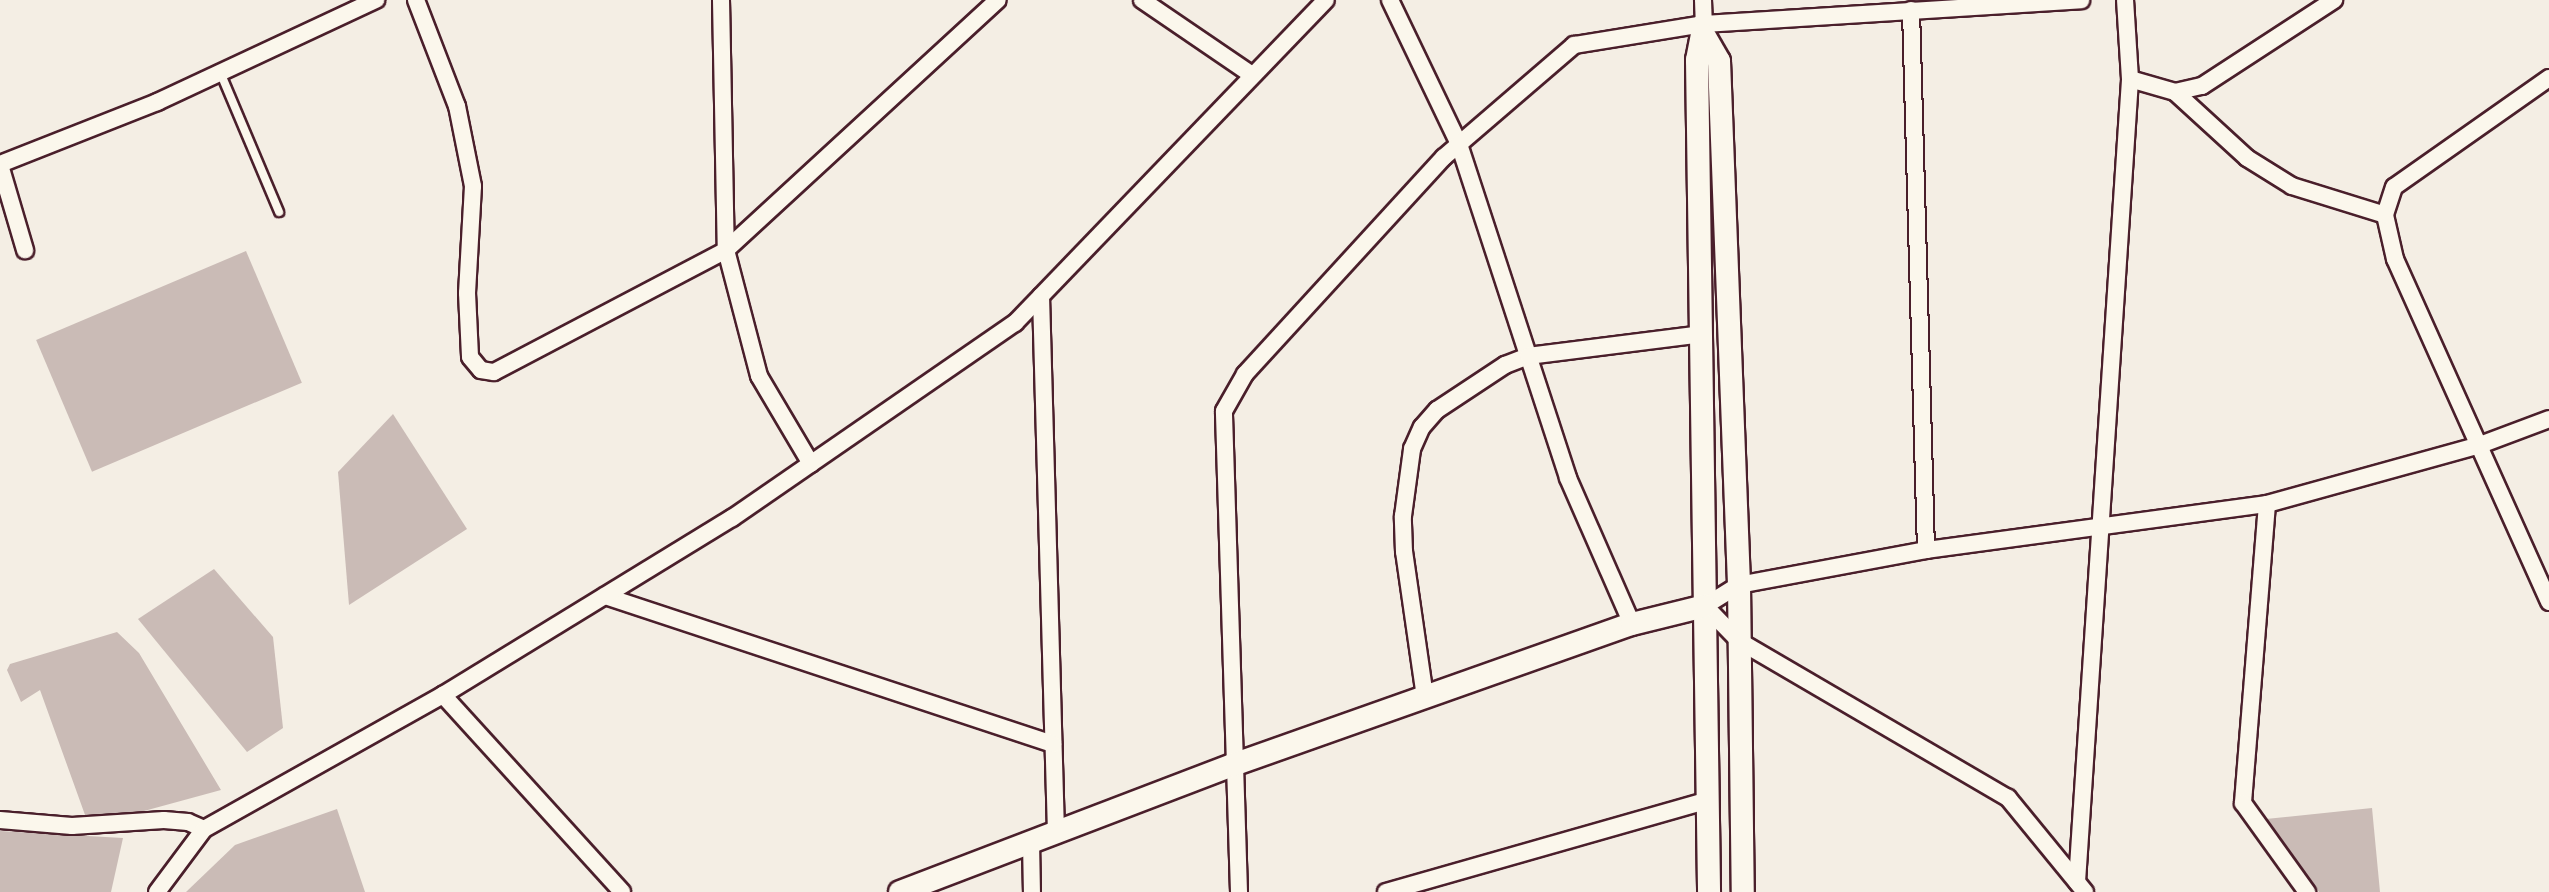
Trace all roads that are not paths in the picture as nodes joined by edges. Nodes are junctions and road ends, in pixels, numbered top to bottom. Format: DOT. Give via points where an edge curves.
graph roads {
  1 [pos="376,0"];
  2 [pos="416,0"];
  3 [pos="721,0"];
  4 [pos="998,0"];
  5 [pos="1142,0"];
  6 [pos="1326,0"];
  7 [pos="1390,0"];
  8 [pos="1704,0"];
  9 [pos="2081,0"];
  10 [pos="2125,0"];
  11 [pos="2329,1"];
  12 [pos="1911,10"];
  13 [pos="1704,29"];
  14 [pos="220,72"];
  15 [pos="1252,75"];
  16 [pos="2549,78"];
  17 [pos="2130,79"];
  18 [pos="2175,92"];
  19 [pos="1459,144"];
  20 [pos="0,165"];
  21 [pos="279,212"];
  22 [pos="2385,215"];
  23 [pos="726,249"];
  24 [pos="25,250"];
  25 [pos="1041,296"];
  26 [pos="1701,334"];
  27 [pos="1528,356"];
  28 [pos="2549,419"];
  29 [pos="2480,445"];
  30 [pos="811,464"];
  31 [pos="2267,504"];
  32 [pos="2098,527"];
  33 [pos="1926,550"];
  34 [pos="1738,585"];
  35 [pos="605,596"];
  36 [pos="2549,602"];
  37 [pos="1705,606"];
  38 [pos="1632,624"];
  39 [pos="1739,641"];
  40 [pos="443,695"];
  41 [pos="1425,697"];
  42 [pos="1053,744"];
  43 [pos="1233,765"];
  44 [pos="1708,800"];
  45 [pos="0,820"];
  46 [pos="204,829"];
  47 [pos="1056,833"];
  48 [pos="1031,842"];
  49 [pos="2081,887"];
  50 [pos="157,892"];
  51 [pos="622,892"];
  52 [pos="900,892"];
  53 [pos="1032,892"];
  54 [pos="1239,892"];
  55 [pos="1386,892"];
  56 [pos="1709,892"];
  57 [pos="1743,892"];
  58 [pos="2307,892"];
  1 -- 14 [label="street"];
  2 -- 23 [label="street" via="457,106 473,186 466,293 470,357 481,370 495,372"];
  3 -- 23 [label="street"];
  4 -- 23 [label="street"];
  5 -- 15 [label="street"];
  6 -- 15 [label="street"];
  7 -- 19 [label="street"];
  8 -- 13 [label="street"];
  9 -- 12 [label="street"];
  10 -- 17 [label="street"];
  11 -- 18 [label="street" via="2202,86"];
  12 -- 13 [label="street"];
  12 -- 33 [label="street"];
  13 -- 19 [label="street" via="1574,45"];
  13 -- 26 [label="street" via="1697,60"];
  13 -- 34 [label="street" via="1719,61"];
  14 -- 20 [label="street"];
  14 -- 21 [label="lane"];
  15 -- 25 [label="street"];
  16 -- 22 [label="street" via="2394,187"];
  17 -- 18 [label="street"];
  17 -- 32 [label="street"];
  18 -- 22 [label="street" via="2247,158 2292,186"];
  19 -- 27 [label="street"];
  19 -- 43 [label="street" via="1245,374 1224,411"];
  20 -- 24 [label="street"];
  22 -- 29 [label="street" via="2395,259"];
  23 -- 30 [label="street" via="759,376"];
  25 -- 30 [label="street" via="1015,323"];
  25 -- 42 [label="street"];
  26 -- 27 [label="street"];
  26 -- 37 [label="street"];
  27 -- 38 [label="street" via="1568,478"];
  27 -- 41 [label="street" via="1505,365 1437,410 1422,427 1412,449 1403,516 1404,552"];
  28 -- 29 [label="street"];
  29 -- 31 [label="street"];
  29 -- 36 [label="street"];
  30 -- 35 [label="street"];
  31 -- 32 [label="street"];
  31 -- 58 [label="street" via="2242,803"];
  32 -- 33 [label="street"];
  32 -- 49 [label="street"];
  33 -- 34 [label="street"];
  34 -- 37 [label="street"];
  34 -- 39 [label="street"];
  35 -- 40 [label="street"];
  35 -- 42 [label="street"];
  37 -- 38 [label="street"];
  37 -- 39 [label="street"];
  37 -- 44 [label="street"];
  38 -- 41 [label="street"];
  39 -- 49 [label="street" via="2008,798"];
  39 -- 57 [label="street"];
  40 -- 46 [label="street"];
  40 -- 51 [label="street"];
  41 -- 43 [label="street"];
  42 -- 47 [label="street"];
  43 -- 47 [label="street"];
  43 -- 54 [label="street"];
  44 -- 55 [label="street"];
  44 -- 56 [label="street"];
  45 -- 46 [label="street" via="72,826 164,820 188,822"];
  46 -- 50 [label="street"];
  47 -- 48 [label="street"];
  48 -- 52 [label="street"];
  48 -- 53 [label="street"];
}
